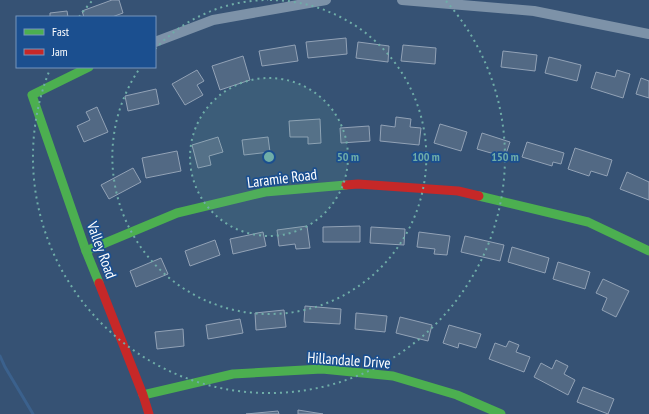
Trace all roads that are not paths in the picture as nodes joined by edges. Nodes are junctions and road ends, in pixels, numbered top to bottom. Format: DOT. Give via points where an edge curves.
graph roads {
  1 [pos="326,0"];
  2 [pos="402,0"];
  3 [pos="649,34"];
  4 [pos="156,42"];
  5 [pos="87,68"];
  6 [pos="649,250"];
  7 [pos="86,251"];
  8 [pos="143,394"];
  9 [pos="149,414"];
  10 [pos="501,414"];
  1 -- 4 [label="street" via="213,20"];
  2 -- 3 [label="street" via="534,11"];
  5 -- 7 [label="street, Valley Road" via="32,95"];
  6 -- 7 [label="street, Laramie Road" via="588,222 458,191 358,184 265,192 177,213"];
  7 -- 8 [label="street, Valley Road"];
  8 -- 9 [label="street, Valley Road"];
  8 -- 10 [label="street, Hillandale Drive" via="233,374 322,368 394,376 457,396"];
}
